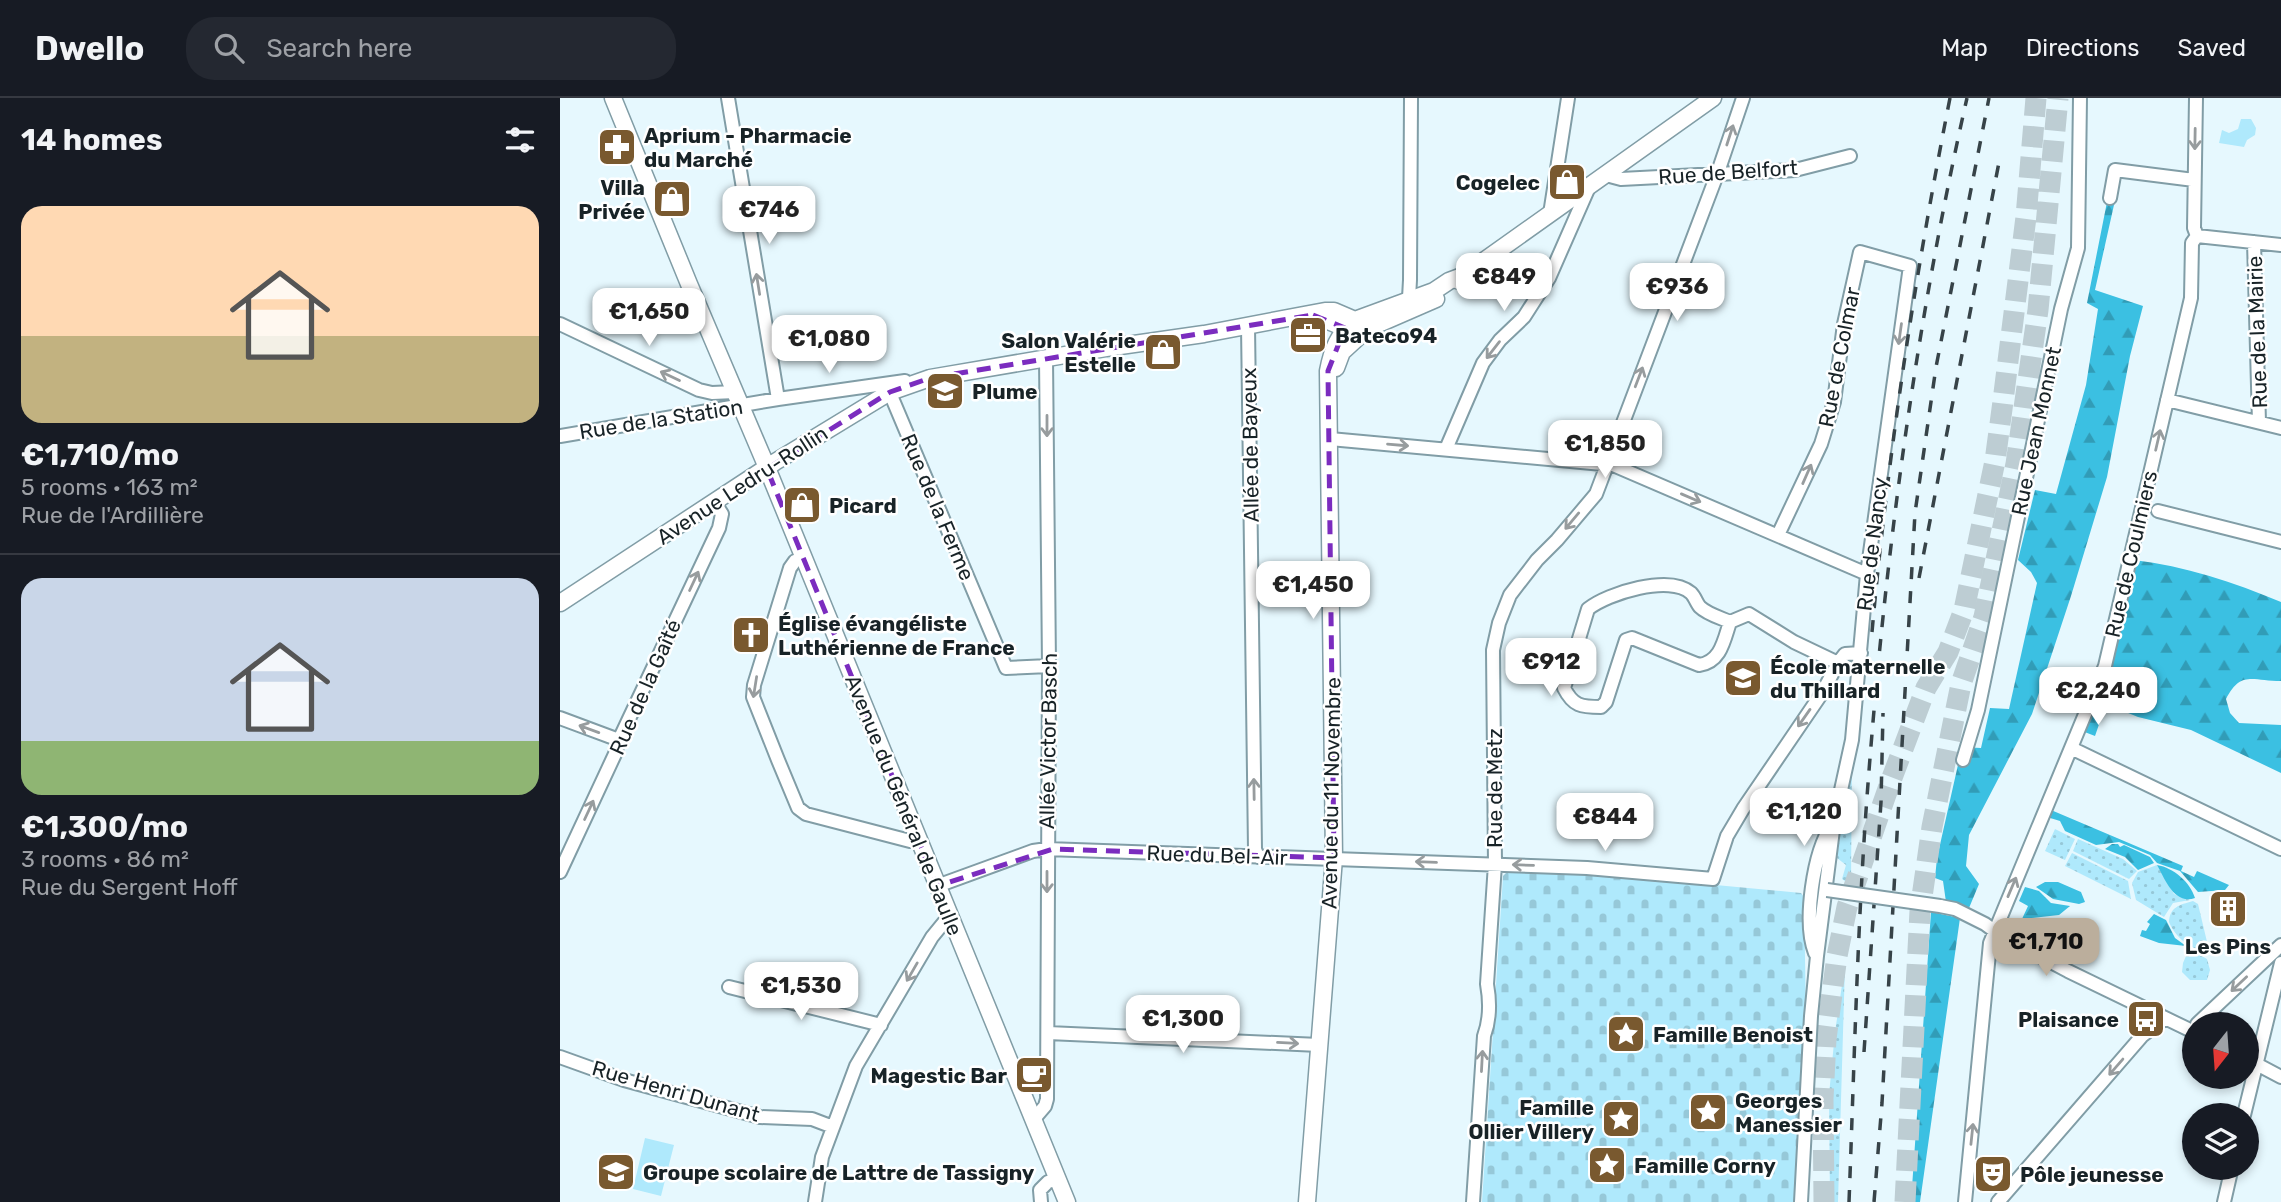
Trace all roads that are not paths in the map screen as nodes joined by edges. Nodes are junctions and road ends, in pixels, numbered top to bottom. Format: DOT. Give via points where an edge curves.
graph roads {
  1 [pos="614,98"];
  2 [pos="728,98"];
  3 [pos="1411,98"];
  4 [pos="1568,98"];
  5 [pos="1713,98"];
  6 [pos="1743,98"];
  7 [pos="2080,98"];
  8 [pos="2196,98"];
  9 [pos="1850,156"];
  10 [pos="1718,172"];
  11 [pos="1606,175"];
  12 [pos="2194,180"];
  13 [pos="1589,187"];
  14 [pos="2110,198"];
  15 [pos="1550,214"];
  16 [pos="2197,236"];
  17 [pos="2254,242"];
  18 [pos="2281,245"];
  19 [pos="1910,266"];
  20 [pos="1465,275"];
  21 [pos="1409,298"];
  22 [pos="1380,316"];
  23 [pos="560,324"];
  24 [pos="1354,324"];
  25 [pos="1248,326"];
  26 [pos="1046,358"];
  27 [pos="1330,383"];
  28 [pos="888,388"];
  29 [pos="699,390"];
  30 [pos="738,399"];
  31 [pos="778,400"];
  32 [pos="2167,400"];
  33 [pos="700,413"];
  34 [pos="2259,422"];
  35 [pos="2281,428"];
  36 [pos="560,436"];
  37 [pos="1330,439"];
  38 [pos="1447,449"];
  39 [pos="1607,464"];
  40 [pos="767,469"];
  41 [pos="715,503"];
  42 [pos="2158,512"];
  43 [pos="1778,536"];
  44 [pos="2281,542"];
  45 [pos="804,558"];
  46 [pos="1867,574"];
  47 [pos="560,603"];
  48 [pos="1730,622"];
  49 [pos="1861,653"];
  50 [pos="1838,663"];
  51 [pos="1049,666"];
  52 [pos="560,718"];
  53 [pos="619,740"];
  54 [pos="2071,748"];
  55 [pos="1963,760"];
  56 [pos="1834,822"];
  57 [pos="919,841"];
  58 [pos="1047,849"];
  59 [pos="2281,849"];
  60 [pos="1258,857"];
  61 [pos="1334,858"];
  62 [pos="1495,864"];
  63 [pos="560,872"];
  64 [pos="937,886"];
  65 [pos="1827,890"];
  66 [pos="950,915"];
  67 [pos="1993,930"];
  68 [pos="2281,945"];
  69 [pos="1817,956"];
  70 [pos="2281,963"];
  71 [pos="729,987"];
  72 [pos="2211,1012"];
  73 [pos="2164,1018"];
  74 [pos="2182,1024"];
  75 [pos="881,1025"];
  76 [pos="1048,1032"];
  77 [pos="2259,1038"];
  78 [pos="1319,1045"];
  79 [pos="560,1057"];
  80 [pos="2259,1066"];
  81 [pos="2281,1077"];
  82 [pos="1033,1120"];
  83 [pos="833,1127"];
  84 [pos="1057,1179"];
  85 [pos="2229,1180"];
  86 [pos="815,1202"];
  87 [pos="1041,1202"];
  88 [pos="1066,1202"];
  89 [pos="1307,1202"];
  90 [pos="1473,1202"];
  91 [pos="1801,1202"];
  92 [pos="1965,1202"];
  93 [pos="1998,1202"];
  94 [pos="2224,1202"];
  1 -- 30 [label="street, Avenue du Général de Gaulle"];
  31 -- 2 [label="street, one-way"];
  3 -- 21 [label="street"];
  4 -- 15 [label="street"];
  5 -- 11 [label="street"];
  10 -- 6 [label="street, Rue de Metz, one-way"];
  7 -- 55 [label="street, Rue Jean Monnet" via="2078,248 2061,309 1978,710"];
  8 -- 12 [label="street, Rue de Coulmiers, one-way"];
  9 -- 10 [label="street, Rue de Belfort" via="1795,170"];
  10 -- 11 [label="street, Rue de Belfort" via="1621,179"];
  39 -- 10 [label="street, Rue de Metz, one-way"];
  11 -- 13 [label="street"];
  12 -- 14 [label="street" via="2115,170"];
  12 -- 16 [label="street, Rue de Coulmiers"];
  13 -- 15 [label="street"];
  13 -- 38 [label="street, one-way" via="1549,278 1524,317 1483,363"];
  15 -- 20 [label="street"];
  16 -- 17 [label="street"];
  16 -- 32 [label="street, Rue de Coulmiers" via="2192,243 2191,298"];
  17 -- 18 [label="street"];
  17 -- 34 [label="street, Rue de la Mairie"];
  43 -- 19 [label="street, Rue de Colmar, one-way" via="1821,444 1834,402 1860,252"];
  19 -- 46 [label="street, Rue de Nancy, one-way"];
  20 -- 21 [label="street"];
  20 -- 22 [label="street" via="1432,301"];
  21 -- 22 [label="street"];
  22 -- 24 [label="street"];
  22 -- 24 [label="street"];
  29 -- 23 [label="street, one-way"];
  24 -- 25 [label="street, Avenue Ledru-Rollin" via="1313,315"];
  24 -- 27 [label="street, Avenue du 11 Novembre"];
  24 -- 27 [label="street, Avenue du 11 Novembre" via="1332,352"];
  25 -- 26 [label="street, Avenue Ledru-Rollin"];
  60 -- 25 [label="street, Allée de Bayeux, one-way"];
  26 -- 28 [label="street, Avenue Ledru-Rollin"];
  26 -- 51 [label="street, Allée Victor Basch, one-way"];
  27 -- 37 [label="street, Avenue du 11 Novembre"];
  28 -- 31 [label="street, Rue de la Station"];
  28 -- 40 [label="street, Avenue Ledru-Rollin"];
  28 -- 51 [label="street, Rue de la Ferme" via="1006,668"];
  29 -- 30 [label="street"];
  29 -- 33 [label="street" via="710,401"];
  30 -- 31 [label="street, Rue de la Station"];
  30 -- 33 [label="street, Rue de la Station"];
  30 -- 40 [label="street, Avenue du Général de Gaulle"];
  32 -- 34 [label="street"];
  54 -- 32 [label="street, Rue de Coulmiers, one-way" via="2105,666"];
  33 -- 36 [label="street, Rue de la Station"];
  34 -- 35 [label="street"];
  37 -- 38 [label="street, one-way"];
  37 -- 61 [label="street, Avenue du 11 Novembre"];
  38 -- 39 [label="street"];
  39 -- 43 [label="street, one-way"];
  39 -- 62 [label="street, Rue de Metz, one-way" via="1595,494 1520,580 1499,623 1493,650"];
  40 -- 41 [label="street, Avenue Ledru-Rollin"];
  40 -- 45 [label="street, Avenue du Général de Gaulle"];
  41 -- 47 [label="street, Avenue Ledru-Rollin"];
  53 -- 41 [label="street, Rue de la Gaîté, one-way" via="719,528 722,514"];
  42 -- 44 [label="street"];
  43 -- 46 [label="street"];
  45 -- 57 [label="street, Avenue du Général de Gaulle"];
  45 -- 57 [label="street, one-way" via="790,568 754,685 753,697 778,760 798,808 806,814"];
  46 -- 49 [label="street, Rue de Nancy"];
  48 -- 48 [label="street" via="1701,608 1692,594 1674,584 1597,602 1588,609 1564,688 1571,701 1601,707 1626,640 1632,638 1699,665 1710,664"];
  48 -- 50 [label="street" via="1749,614"];
  49 -- 50 [label="street" via="1845,654"];
  49 -- 56 [label="street, Rue de Nancy" via="1852,740"];
  50 -- 62 [label="street, Rue du Bel-Air, one-way" via="1727,836 1713,879"];
  51 -- 58 [label="street, Allée Victor Basch"];
  53 -- 52 [label="street, one-way"];
  63 -- 53 [label="street, Rue de la Gaîté, one-way"];
  54 -- 59 [label="street"];
  67 -- 54 [label="street, Rue de Coulmiers, one-way"];
  56 -- 65 [label="street, Rue de Nancy"];
  56 -- 69 [label="street, Rue de Nancy" via="1825,835 1812,889 1811,941"];
  57 -- 64 [label="street, Avenue du Général de Gaulle"];
  58 -- 60 [label="street, Rue du Bel-Air"];
  58 -- 64 [label="street, Rue du Bel-Air"];
  58 -- 76 [label="street, Allée Victor Basch, one-way"];
  60 -- 61 [label="street, Rue du Bel-Air"];
  62 -- 61 [label="street, Rue du Bel-Air, one-way"];
  61 -- 78 [label="street, Avenue du 11 Novembre"];
  90 -- 62 [label="street, Rue de Metz, one-way"];
  64 -- 66 [label="street, Avenue du Général de Gaulle"];
  65 -- 67 [label="street, bridge" via="1955,909"];
  65 -- 69 [label="street, Rue de Nancy"];
  66 -- 75 [label="street, one-way" via="932,937"];
  66 -- 82 [label="street, Avenue du Général de Gaulle"];
  67 -- 73 [label="street"];
  92 -- 67 [label="street, Rue de Coulmiers, one-way"];
  68 -- 72 [label="street, one-way"];
  69 -- 91 [label="street, Rue de Nancy"];
  70 -- 77 [label="street"];
  71 -- 75 [label="street"];
  73 -- 74 [label="street"];
  73 -- 93 [label="street, one-way" via="2142,1036"];
  75 -- 83 [label="street" via="856,1066"];
  76 -- 78 [label="street, one-way"];
  76 -- 82 [label="street, Allée Victor Basch" via="1045,1106"];
  78 -- 89 [label="street, Avenue du 11 Novembre"];
  79 -- 83 [label="street, Rue Henri Dunant" via="624,1080 760,1117 812,1119"];
  80 -- 81 [label="street"];
  82 -- 84 [label="street, Avenue du Général de Gaulle"];
  83 -- 86 [label="street" via="822,1157"];
  84 -- 87 [label="street" via="1041,1190"];
  84 -- 88 [label="street, Avenue du Général de Gaulle"];
  85 -- 94 [label="street"];
}
